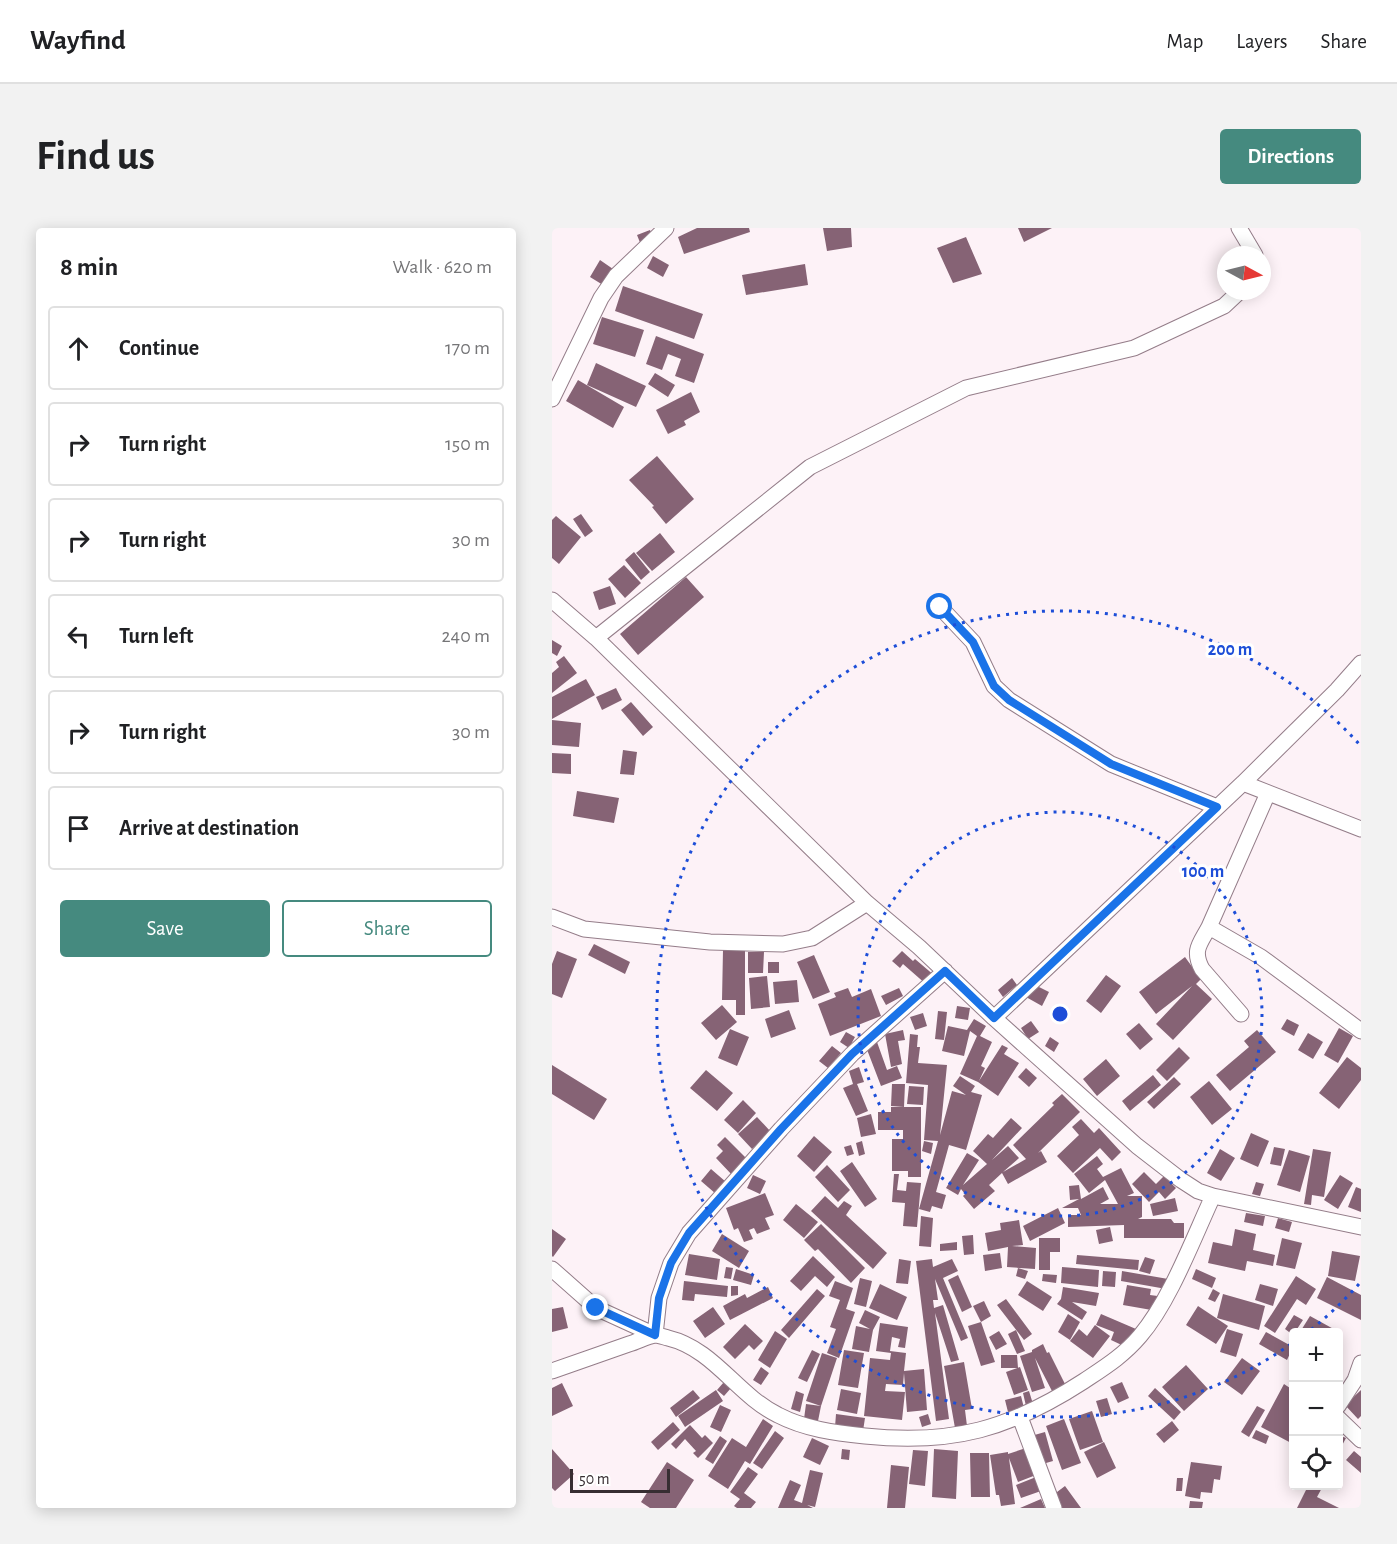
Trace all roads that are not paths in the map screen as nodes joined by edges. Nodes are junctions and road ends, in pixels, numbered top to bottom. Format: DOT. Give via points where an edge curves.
graph roads {
  1 [pos="666,228"];
  2 [pos="1239,228"];
  3 [pos="1250,246"];
  4 [pos="1230,300"];
  5 [pos="552,399"];
  6 [pos="552,600"];
  7 [pos="940,607"];
  8 [pos="596,638"];
  9 [pos="1361,663"];
  10 [pos="1243,783"];
  11 [pos="1268,793"];
  12 [pos="1217,807"];
  13 [pos="1361,829"];
  14 [pos="867,903"];
  15 [pos="552,917"];
  16 [pos="1209,927"];
  17 [pos="945,971"];
  18 [pos="1241,1014"];
  19 [pos="994,1018"];
  20 [pos="1361,1031"];
  21 [pos="1213,1196"];
  22 [pos="1361,1227"];
  23 [pos="552,1269"];
  24 [pos="655,1335"];
  25 [pos="1361,1363"];
  26 [pos="552,1371"];
  27 [pos="1343,1398"];
  28 [pos="1020,1418"];
  29 [pos="1343,1423"];
  30 [pos="1361,1440"];
  31 [pos="1054,1508"];
  1 -- 5 [label="street" via="616,276 601,298"];
  2 -- 3 [label="street"];
  4 -- 8 [label="street" via="1134,348 966,388 810,467"];
  6 -- 8 [label="street"];
  7 -- 12 [label="street" via="973,642 994,686 1009,700 1111,764"];
  8 -- 14 [label="street"];
  9 -- 10 [label="street"];
  10 -- 11 [label="street"];
  10 -- 12 [label="street"];
  11 -- 13 [label="street"];
  11 -- 16 [label="street"];
  12 -- 19 [label="street"];
  14 -- 15 [label="street" via="812,938 783,944 710,942 584,929"];
  14 -- 17 [label="street"];
  16 -- 18 [label="street" via="1196,952 1197,961"];
  16 -- 20 [label="street" via="1261,957"];
  17 -- 19 [label="street"];
  17 -- 24 [label="street" via="852,1054 689,1233 671,1263 659,1298"];
  19 -- 21 [label="street" via="1137,1146 1181,1180"];
  21 -- 22 [label="street"];
  21 -- 28 [label="street" via="1159,1310 1140,1335 1118,1359"];
  23 -- 24 [label="street" via="596,1308"];
  24 -- 26 [label="street"];
  24 -- 28 [label="street" via="697,1349 756,1400 801,1425 844,1434 936,1439"];
  25 -- 27 [label="street"];
  28 -- 31 [label="street"];
  29 -- 30 [label="street"];
}
